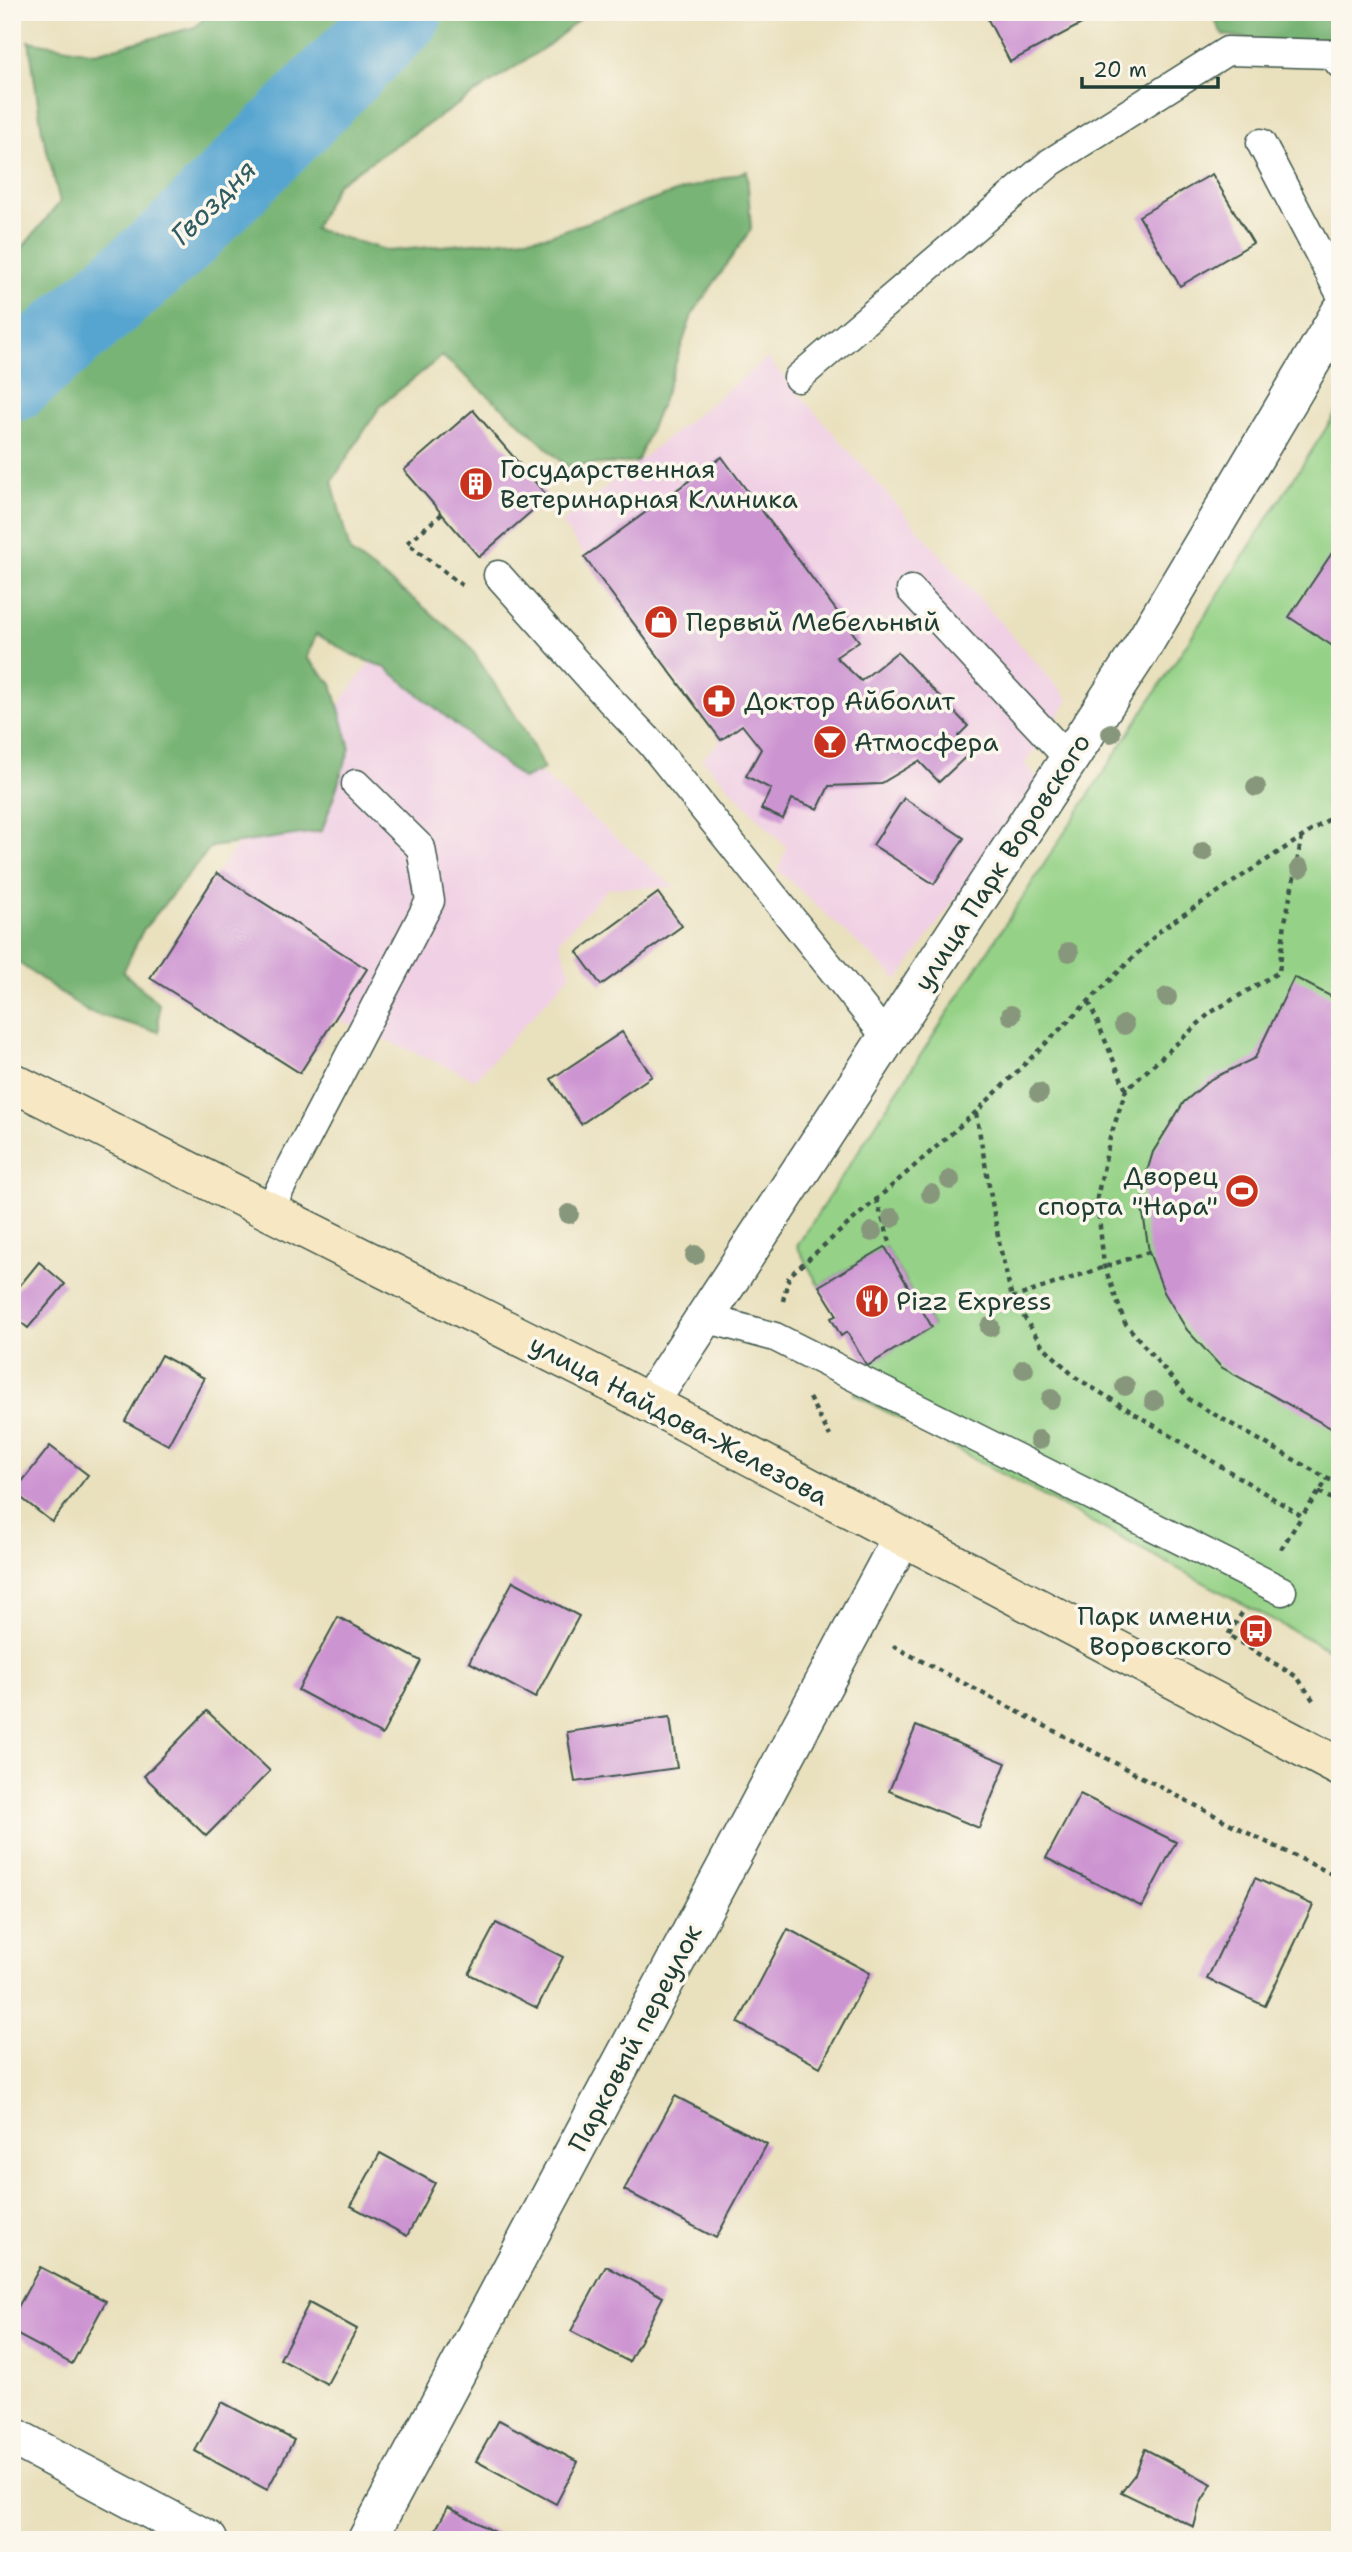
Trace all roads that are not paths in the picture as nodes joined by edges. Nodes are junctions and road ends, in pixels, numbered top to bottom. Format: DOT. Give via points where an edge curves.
graph roads {
  1 [pos="1340,64"];
  2 [pos="1261,144"];
  3 [pos="1340,309"];
  4 [pos="798,378"];
  5 [pos="498,575"];
  6 [pos="911,590"];
  7 [pos="1069,759"];
  8 [pos="356,784"];
  9 [pos="887,1038"];
  10 [pos="12,1082"];
  11 [pos="269,1210"];
  12 [pos="705,1318"];
  13 [pos="649,1403"];
  14 [pos="902,1537"];
  15 [pos="1282,1591"];
  16 [pos="1340,1768"];
  17 [pos="12,2436"];
  18 [pos="208,2540"];
  19 [pos="367,2540"];
  1 -- 4 [label="lane" via="1332,54 1227,51 1051,162"];
  2 -- 3 [label="lane"];
  3 -- 7 [label="street, улица Парк Воровского" via="1139,652"];
  5 -- 9 [label="lane" via="652,743"];
  6 -- 7 [label="lane"];
  7 -- 9 [label="street, улица Парк Воровского"];
  8 -- 11 [label="lane" via="421,848 430,901"];
  9 -- 12 [label="street, улица Парк Воровского"];
  10 -- 11 [label="main road, улица Найдова-Железова"];
  11 -- 13 [label="main road, улица Найдова-Железова"];
  12 -- 13 [label="street, улица Парк Воровского"];
  12 -- 15 [label="lane" via="775,1337"];
  13 -- 14 [label="main road, улица Найдова-Железова"];
  14 -- 16 [label="main road, улица Найдова-Железова"];
  14 -- 19 [label="street, Парковый переулок"];
  17 -- 18 [label="street"];
}
